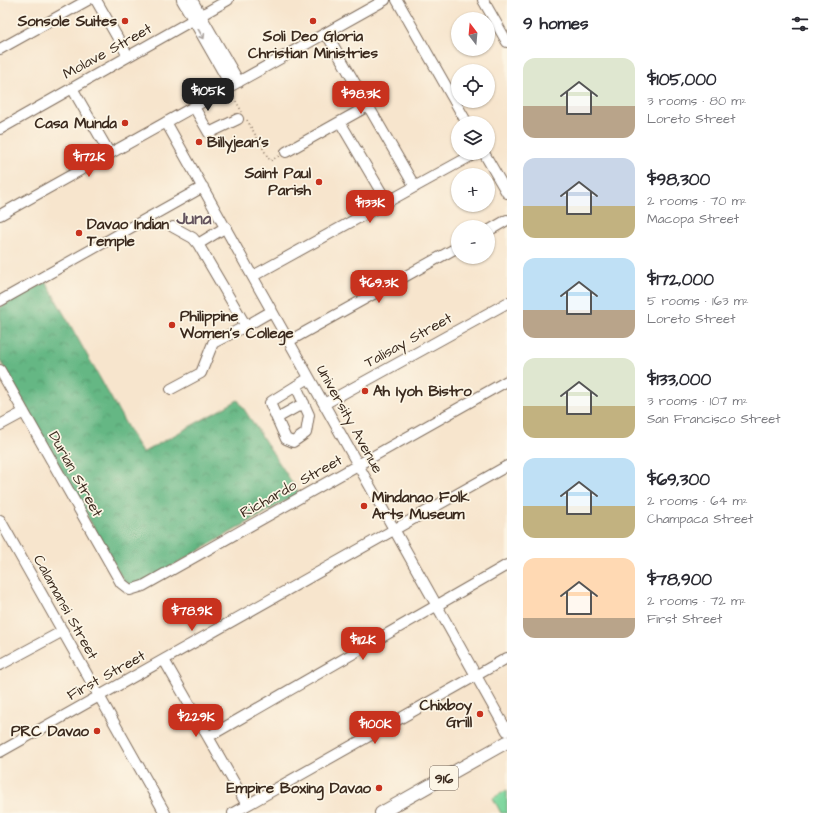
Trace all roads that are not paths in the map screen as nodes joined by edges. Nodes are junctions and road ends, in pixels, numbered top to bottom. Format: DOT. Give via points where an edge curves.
graph roads {
  1 [pos="88,0"];
  2 [pos="96,0"];
  3 [pos="182,0"];
  4 [pos="192,0"];
  5 [pos="228,0"];
  6 [pos="385,0"];
  7 [pos="397,0"];
  8 [pos="483,0"];
  9 [pos="197,17"];
  10 [pos="326,33"];
  11 [pos="507,42"];
  12 [pos="0,50"];
  13 [pos="128,56"];
  14 [pos="233,85"];
  15 [pos="72,88"];
  16 [pos="368,106"];
  17 [pos="194,107"];
  18 [pos="463,116"];
  19 [pos="238,119"];
  20 [pos="166,122"];
  21 [pos="340,122"];
  22 [pos="0,128"];
  23 [pos="286,152"];
  24 [pos="110,154"];
  25 [pos="463,160"];
  26 [pos="488,160"];
  27 [pos="203,187"];
  28 [pos="415,187"];
  29 [pos="507,193"];
  30 [pos="387,202"];
  31 [pos="0,215"];
  32 [pos="507,220"];
  33 [pos="173,227"];
  34 [pos="226,227"];
  35 [pos="495,227"];
  36 [pos="198,244"];
  37 [pos="451,251"];
  38 [pos="253,276"];
  39 [pos="0,301"];
  40 [pos="507,302"];
  41 [pos="272,311"];
  42 [pos="246,326"];
  43 [pos="289,341"];
  44 [pos="0,370"];
  45 [pos="309,378"];
  46 [pos="507,381"];
  47 [pos="296,386"];
  48 [pos="171,389"];
  49 [pos="304,403"];
  50 [pos="324,404"];
  51 [pos="24,412"];
  52 [pos="276,418"];
  53 [pos="0,425"];
  54 [pos="358,466"];
  55 [pos="507,466"];
  56 [pos="0,520"];
  57 [pos="394,530"];
  58 [pos="507,565"];
  59 [pos="130,590"];
  60 [pos="437,605"];
  61 [pos="63,631"];
  62 [pos="507,658"];
  63 [pos="164,660"];
  64 [pos="0,665"];
  65 [pos="476,676"];
  66 [pos="99,696"];
  67 [pos="507,731"];
  68 [pos="208,737"];
  69 [pos="507,742"];
  70 [pos="0,752"];
  71 [pos="247,805"];
  72 [pos="165,813"];
  73 [pos="233,813"];
  74 [pos="381,813"];
  1 -- 12 [label="street"];
  2 -- 13 [label="street"];
  3 -- 9 [label="street"];
  4 -- 9 [label="street"];
  5 -- 9 [label="street, Molave Street"];
  6 -- 10 [label="street"];
  7 -- 18 [label="street"];
  8 -- 11 [label="street"];
  9 -- 13 [label="street, Molave Street"];
  9 -- 14 [label="street"];
  10 -- 14 [label="street"];
  10 -- 16 [label="street"];
  13 -- 15 [label="street, Molave Street"];
  14 -- 17 [label="street"];
  15 -- 22 [label="street, Molave Street"];
  15 -- 24 [label="street"];
  16 -- 21 [label="street"];
  16 -- 28 [label="street"];
  17 -- 19 [label="street" via="210,133"];
  17 -- 20 [label="street"];
  20 -- 24 [label="street"];
  20 -- 27 [label="street, University Avenue"];
  21 -- 23 [label="street"];
  21 -- 30 [label="street"];
  24 -- 31 [label="street"];
  25 -- 28 [label="street"];
  26 -- 29 [label="street"];
  27 -- 34 [label="street, University Avenue"];
  27 -- 39 [label="street"];
  28 -- 30 [label="street"];
  30 -- 38 [label="street"];
  32 -- 35 [label="street"];
  33 -- 36 [label="street" via="193,238"];
  34 -- 36 [label="street"];
  34 -- 38 [label="street, University Avenue"];
  36 -- 42 [label="street"];
  37 -- 43 [label="street"];
  38 -- 41 [label="street, University Avenue"];
  40 -- 50 [label="street, Talisay Street"];
  41 -- 42 [label="street"];
  41 -- 43 [label="street, University Avenue"];
  42 -- 48 [label="street" via="213,343 201,373"];
  43 -- 45 [label="street, University Avenue"];
  44 -- 51 [label="street, Durian Street"];
  45 -- 47 [label="street"];
  45 -- 50 [label="street, University Avenue"];
  46 -- 54 [label="street, Richardo Street"];
  47 -- 49 [label="street"];
  47 -- 52 [label="street" via="270,403"];
  49 -- 52 [label="street"];
  49 -- 52 [label="street" via="309,416 306,433 293,442 286,439"];
  50 -- 54 [label="street, University Avenue"];
  51 -- 53 [label="street"];
  51 -- 59 [label="street, Durian Street" via="121,583"];
  54 -- 57 [label="street, University Avenue"];
  54 -- 59 [label="street, Richardo Street" via="143,586"];
  55 -- 57 [label="street, First Street"];
  56 -- 61 [label="street, Calamansi Street"];
  57 -- 60 [label="street, University Avenue"];
  57 -- 63 [label="street, First Street"];
  58 -- 60 [label="street"];
  60 -- 65 [label="street, University Avenue"];
  60 -- 68 [label="street"];
  61 -- 64 [label="street"];
  61 -- 66 [label="street, Calamansi Street"];
  62 -- 65 [label="street"];
  63 -- 66 [label="street, First Street"];
  63 -- 68 [label="street"];
  65 -- 67 [label="street, University Avenue"];
  65 -- 71 [label="street"];
  66 -- 70 [label="street, First Street"];
  66 -- 72 [label="street, Calamansi Street"];
  68 -- 71 [label="street"];
  69 -- 74 [label="main road, 916"];
  71 -- 73 [label="street"];
}
